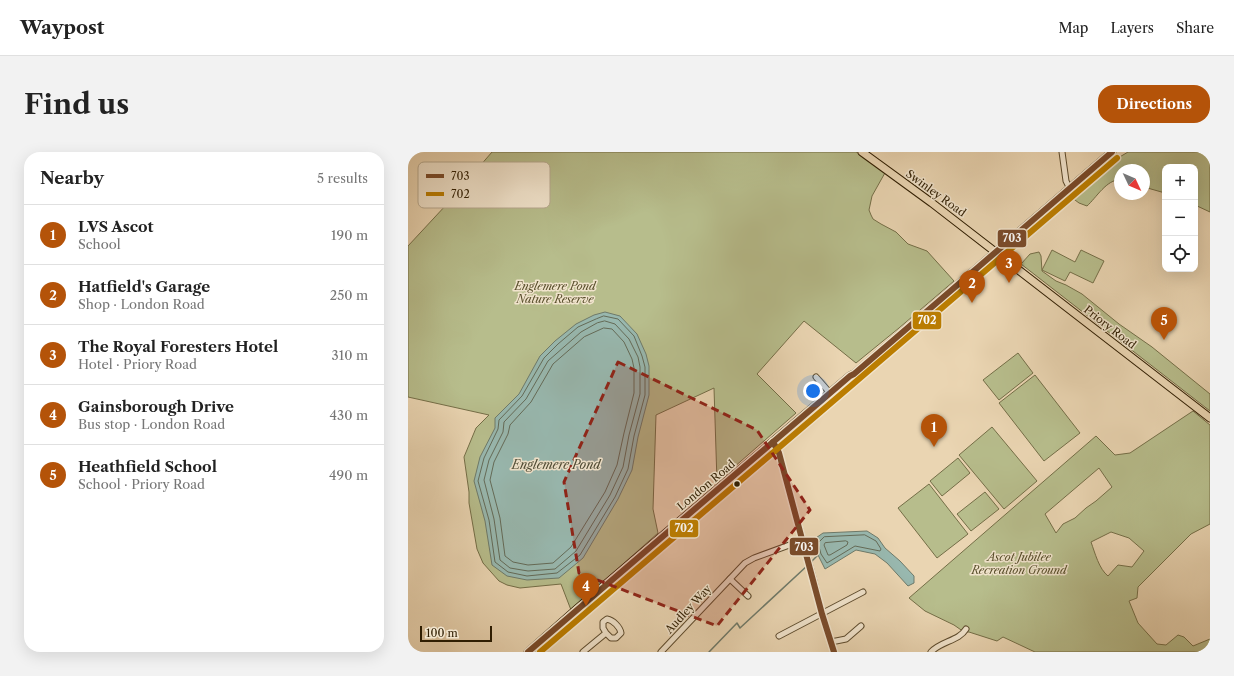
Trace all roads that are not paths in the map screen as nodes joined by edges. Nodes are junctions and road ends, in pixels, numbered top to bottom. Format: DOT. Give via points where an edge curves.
graph roads {
  1 [pos="862,152"];
  2 [pos="1062,152"];
  3 [pos="1112,152"];
  4 [pos="1070,189"];
  5 [pos="997,252"];
  6 [pos="816,377"];
  7 [pos="830,393"];
  8 [pos="1210,418"];
  9 [pos="773,442"];
  10 [pos="803,540"];
  11 [pos="730,579"];
  12 [pos="863,592"];
  13 [pos="748,596"];
  14 [pos="822,614"];
  15 [pos="861,626"];
  16 [pos="966,629"];
  17 [pos="606,633"];
  18 [pos="779,636"];
  19 [pos="831,642"];
  20 [pos="528,652"];
  21 [pos="583,652"];
  22 [pos="661,652"];
  23 [pos="834,652"];
  24 [pos="931,652"];
  1 -- 5 [label="main road, Swinley Road"];
  2 -- 4 [label="street" via="1066,181"];
  3 -- 4 [label="main road, London Road"];
  4 -- 5 [label="main road, London Road"];
  5 -- 7 [label="main road, London Road"];
  5 -- 8 [label="main road, Priory Road"];
  6 -- 7 [label="street"];
  7 -- 9 [label="main road, London Road"];
  9 -- 10 [label="street" via="779,453"];
  9 -- 20 [label="main road, London Road"];
  10 -- 11 [label="street, Audley Way" via="751,559"];
  10 -- 14 [label="street"];
  11 -- 13 [label="street"];
  11 -- 22 [label="street, Audley Way"];
  12 -- 14 [label="street"];
  14 -- 18 [label="street"];
  14 -- 19 [label="street"];
  15 -- 19 [label="street" via="846,639"];
  16 -- 24 [label="street" via="961,636 946,641"];
  17 -- 21 [label="street"];
  19 -- 23 [label="street"];
}
